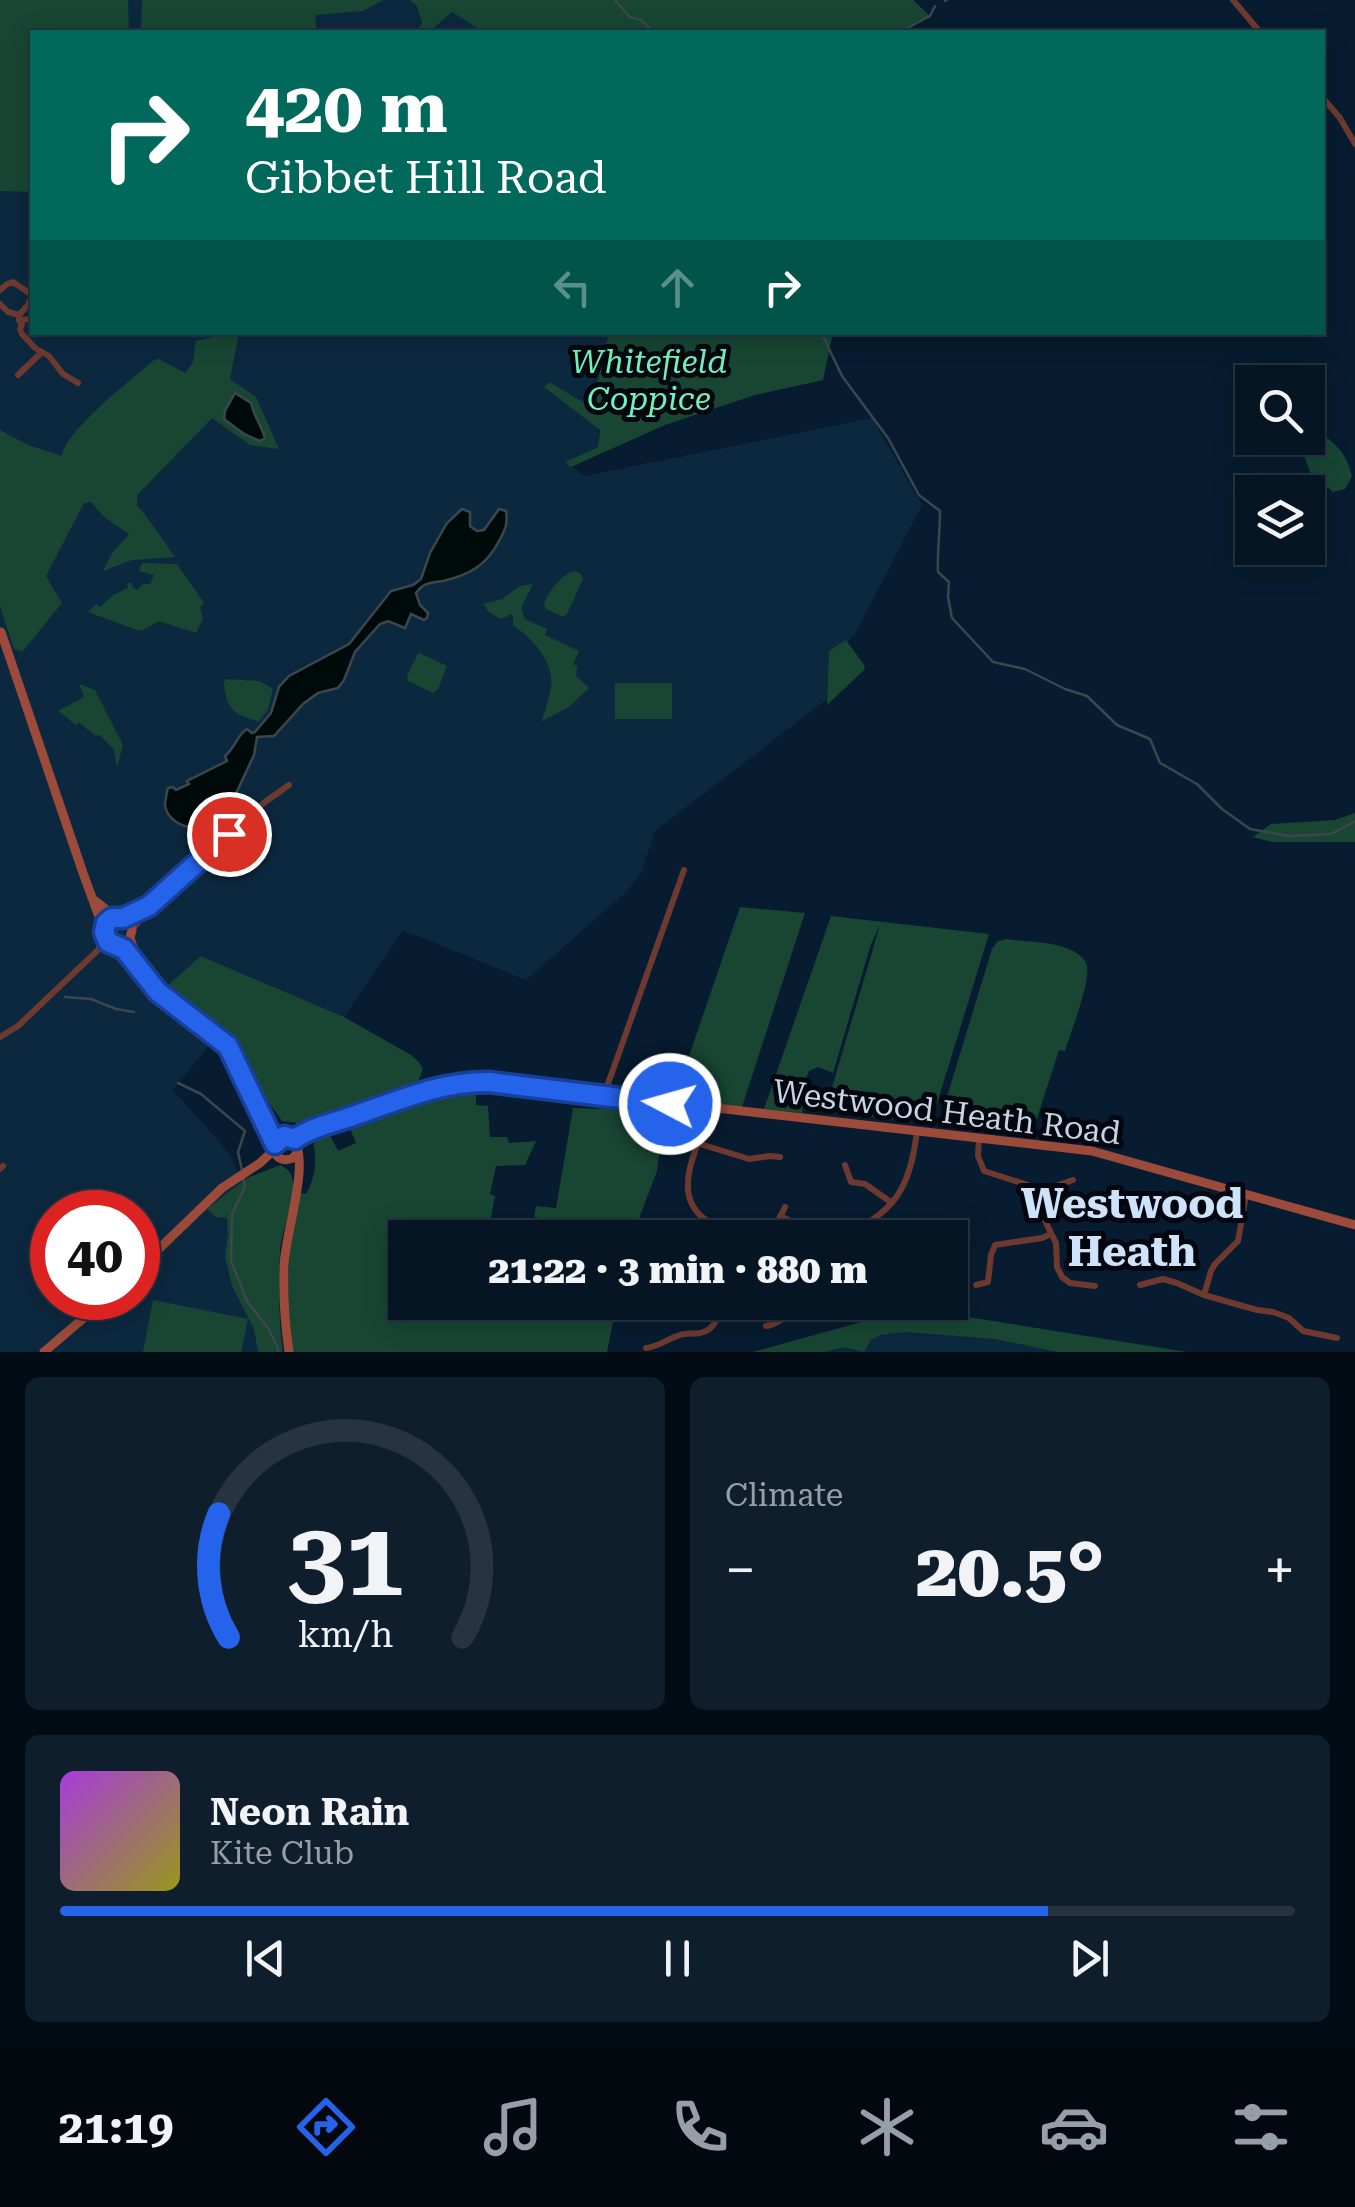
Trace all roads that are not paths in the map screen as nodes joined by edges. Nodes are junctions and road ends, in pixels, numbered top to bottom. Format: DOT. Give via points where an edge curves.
graph roads {
  1 [pos="1233,0"];
  2 [pos="1258,30"];
  3 [pos="1325,100"];
  4 [pos="1355,144"];
  5 [pos="0,290"];
  6 [pos="30,294"];
  7 [pos="30,298"];
  8 [pos="0,304"];
  9 [pos="19,317"];
  10 [pos="30,319"];
  11 [pos="42,352"];
  12 [pos="18,375"];
  13 [pos="78,383"];
  14 [pos="1,630"];
  15 [pos="289,785"];
  16 [pos="684,870"];
  17 [pos="94,900"];
  18 [pos="149,906"];
  19 [pos="120,918"];
  20 [pos="105,926"];
  21 [pos="131,934"];
  22 [pos="112,942"];
  23 [pos="139,966"];
  24 [pos="0,1037"];
  25 [pos="604,1096"];
  26 [pos="704,1107"];
  27 [pos="266,1122"];
  28 [pos="918,1131"];
  29 [pos="284,1136"];
  30 [pos="979,1137"];
  31 [pos="295,1139"];
  32 [pos="700,1144"];
  33 [pos="274,1147"];
  34 [pos="298,1153"];
  35 [pos="780,1157"];
  36 [pos="284,1160"];
  37 [pos="845,1164"];
  38 [pos="249,1170"];
  39 [pos="299,1180"];
  40 [pos="1072,1180"];
  41 [pos="1040,1195"];
  42 [pos="1246,1195"];
  43 [pos="892,1203"];
  44 [pos="785,1207"];
  45 [pos="780,1216"];
  46 [pos="705,1220"];
  47 [pos="778,1220"];
  48 [pos="789,1220"];
  49 [pos="871,1220"];
  50 [pos="1355,1225"];
  51 [pos="1051,1234"];
  52 [pos="160,1248"];
  53 [pos="988,1282"];
  54 [pos="976,1285"];
  55 [pos="1140,1285"];
  56 [pos="1095,1286"];
  57 [pos="997,1290"];
  58 [pos="1204,1294"];
  59 [pos="81,1320"];
  60 [pos="717,1320"];
  61 [pos="781,1320"];
  62 [pos="766,1326"];
  63 [pos="1337,1338"];
  64 [pos="646,1348"];
  65 [pos="44,1352"];
  66 [pos="289,1352"];
  1 -- 2 [label="street"];
  3 -- 4 [label="street"];
  5 -- 6 [label="street" via="13,282"];
  7 -- 9 [label="street"];
  8 -- 9 [label="street"];
  9 -- 10 [label="street"];
  9 -- 11 [label="street" via="22,334"];
  11 -- 12 [label="street"];
  11 -- 13 [label="street"];
  14 -- 17 [label="street"];
  15 -- 18 [label="street"];
  16 -- 25 [label="street"];
  17 -- 19 [label="street"];
  17 -- 20 [label="street"];
  18 -- 19 [label="street"];
  18 -- 21 [label="street"];
  19 -- 20 [label="street"];
  19 -- 21 [label="street" via="129,922"];
  20 -- 22 [label="street"];
  21 -- 22 [label="street"];
  21 -- 23 [label="street"];
  22 -- 23 [label="street"];
  22 -- 24 [label="street"];
  23 -- 27 [label="street" via="158,992 228,1046"];
  25 -- 26 [label="street, Westwood Heath Road"];
  25 -- 31 [label="street, Westwood Heath Road" via="453,1084"];
  26 -- 28 [label="street, Westwood Heath Road"];
  26 -- 32 [label="street"];
  27 -- 29 [label="street"];
  27 -- 33 [label="street"];
  28 -- 30 [label="street, Westwood Heath Road"];
  28 -- 43 [label="street" via="914,1160"];
  29 -- 31 [label="street"];
  29 -- 33 [label="street"];
  30 -- 41 [label="street" via="984,1171"];
  30 -- 42 [label="street, Westwood Heath Road" via="1092,1151"];
  31 -- 34 [label="street"];
  32 -- 35 [label="street" via="749,1159"];
  32 -- 46 [label="street" via="688,1194"];
  33 -- 36 [label="street"];
  33 -- 38 [label="street"];
  34 -- 36 [label="street"];
  34 -- 39 [label="street"];
  36 -- 38 [label="street"];
  36 -- 39 [label="street"];
  37 -- 43 [label="street" via="851,1182"];
  38 -- 52 [label="street"];
  39 -- 66 [label="street" via="284,1265"];
  40 -- 41 [label="street"];
  41 -- 51 [label="street"];
  42 -- 50 [label="street, Westwood Heath Road"];
  42 -- 58 [label="street" via="1238,1241 1211,1271"];
  43 -- 49 [label="street"];
  44 -- 45 [label="street"];
  45 -- 47 [label="street"];
  45 -- 48 [label="street"];
  51 -- 53 [label="street" via="995,1245"];
  51 -- 56 [label="street" via="1062,1278 1070,1287"];
  53 -- 54 [label="street"];
  53 -- 57 [label="street"];
  55 -- 58 [label="street" via="1163,1280"];
  58 -- 63 [label="street"];
  59 -- 65 [label="street"];
  60 -- 64 [label="street" via="705,1332"];
  61 -- 62 [label="street"];
}
